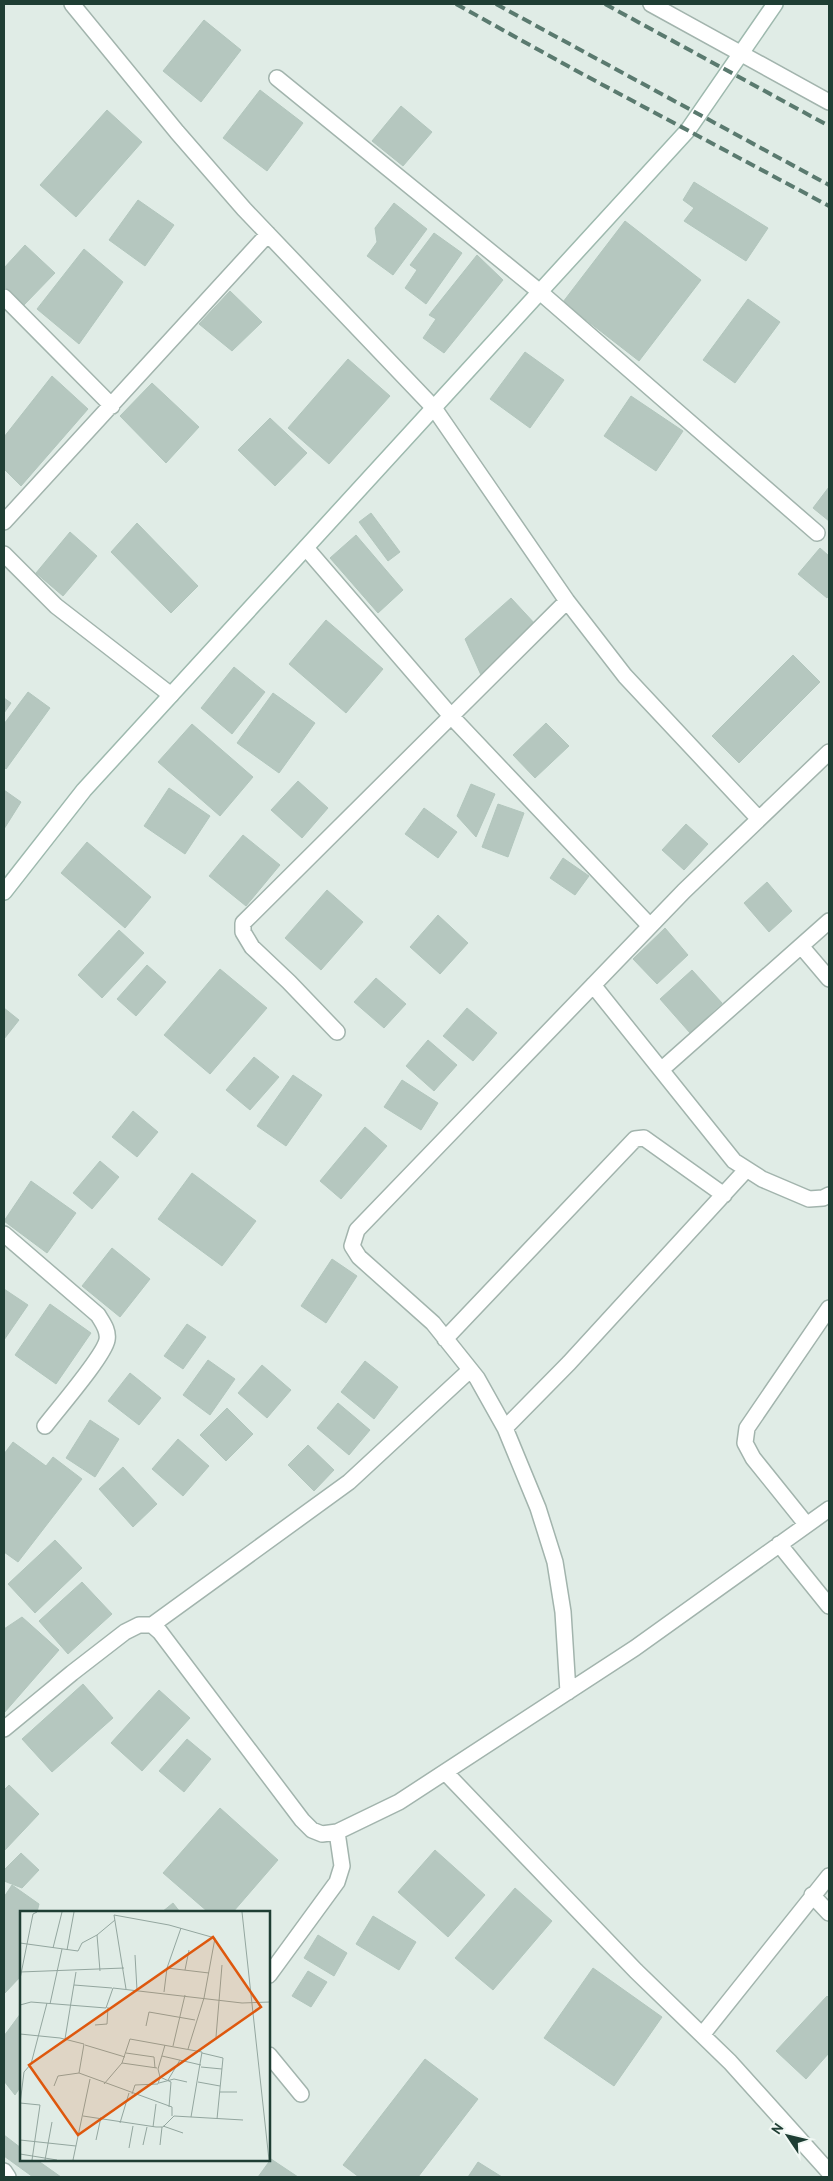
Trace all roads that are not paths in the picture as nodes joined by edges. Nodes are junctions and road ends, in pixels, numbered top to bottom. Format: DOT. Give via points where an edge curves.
graph roads {
  1 [pos="72,4"];
  2 [pos="651,4"];
  3 [pos="775,4"];
  4 [pos="740,54"];
  5 [pos="277,78"];
  6 [pos="829,102"];
  7 [pos="268,234"];
  8 [pos="540,292"];
  9 [pos="4,297"];
  10 [pos="112,406"];
  11 [pos="434,408"];
  12 [pos="4,522"];
  13 [pos="817,533"];
  14 [pos="306,548"];
  15 [pos="4,554"];
  16 [pos="568,601"];
  17 [pos="171,695"];
  18 [pos="451,716"];
  19 [pos="829,752"];
  20 [pos="759,819"];
  21 [pos="4,892"];
  22 [pos="829,921"];
  23 [pos="650,926"];
  24 [pos="801,946"];
  25 [pos="829,979"];
  26 [pos="592,985"];
  27 [pos="337,1032"];
  28 [pos="661,1070"];
  29 [pos="746,1170"];
  30 [pos="724,1195"];
  31 [pos="827,1198"];
  32 [pos="4,1234"];
  33 [pos="829,1308"];
  34 [pos="445,1339"];
  35 [pos="470,1370"];
  36 [pos="45,1426"];
  37 [pos="504,1428"];
  38 [pos="829,1509"];
  39 [pos="806,1524"];
  40 [pos="779,1544"];
  41 [pos="829,1606"];
  42 [pos="152,1625"];
  43 [pos="568,1692"];
  44 [pos="4,1729"];
  45 [pos="445,1772"];
  46 [pos="337,1832"];
  47 [pos="829,1876"];
  48 [pos="812,1895"];
  49 [pos="829,1913"];
  50 [pos="270,1974"];
  51 [pos="702,2035"];
  52 [pos="270,2056"];
  53 [pos="301,2094"];
  54 [pos="4,2171"];
  55 [pos="829,2172"];
  56 [pos="8,2177"];
  1 -- 7 [label="street" via="177,132"];
  2 -- 4 [label="street"];
  3 -- 4 [label="street"];
  4 -- 6 [label="street"];
  4 -- 8 [label="street" via="688,130"];
  5 -- 8 [label="street"];
  7 -- 10 [label="street"];
  7 -- 11 [label="street"];
  8 -- 11 [label="street"];
  8 -- 13 [label="street"];
  9 -- 10 [label="street"];
  10 -- 12 [label="street"];
  11 -- 14 [label="street"];
  11 -- 16 [label="street"];
  14 -- 17 [label="street"];
  14 -- 18 [label="street"];
  15 -- 17 [label="street" via="56,606"];
  16 -- 18 [label="street"];
  16 -- 20 [label="street" via="625,676"];
  17 -- 21 [label="street" via="84,790"];
  18 -- 23 [label="street"];
  18 -- 27 [label="street" via="243,923 243,932 252,947"];
  19 -- 20 [label="street"];
  20 -- 23 [label="street"];
  22 -- 24 [label="street"];
  23 -- 26 [label="street"];
  24 -- 25 [label="street"];
  24 -- 28 [label="street"];
  26 -- 28 [label="street"];
  26 -- 34 [label="street" via="357,1230 352,1246 359,1257 433,1323"];
  28 -- 29 [label="street" via="734,1161"];
  29 -- 30 [label="street"];
  29 -- 31 [label="street" via="809,1199"];
  30 -- 34 [label="street" via="644,1138 635,1139"];
  30 -- 37 [label="street" via="569,1363"];
  32 -- 36 [label="street" via="98,1315 106,1326 108,1339 100,1354"];
  33 -- 39 [label="street" via="747,1428 745,1443 753,1458"];
  34 -- 35 [label="street"];
  35 -- 37 [label="street"];
  35 -- 42 [label="street" via="349,1482"];
  37 -- 43 [label="street" via="538,1508 555,1562 563,1612"];
  38 -- 39 [label="street"];
  39 -- 40 [label="street"];
  40 -- 41 [label="street"];
  40 -- 43 [label="street"];
  42 -- 44 [label="street" via="140,1625 125,1632"];
  42 -- 46 [label="street" via="302,1820 322,1834"];
  43 -- 45 [label="street"];
  45 -- 46 [label="street" via="399,1802"];
  45 -- 51 [label="street"];
  46 -- 50 [label="street" via="342,1866 337,1882"];
  47 -- 48 [label="street"];
  48 -- 49 [label="street"];
  48 -- 51 [label="street"];
  51 -- 55 [label="street"];
  52 -- 53 [label="street"];
  54 -- 56 [label="street"];
}
